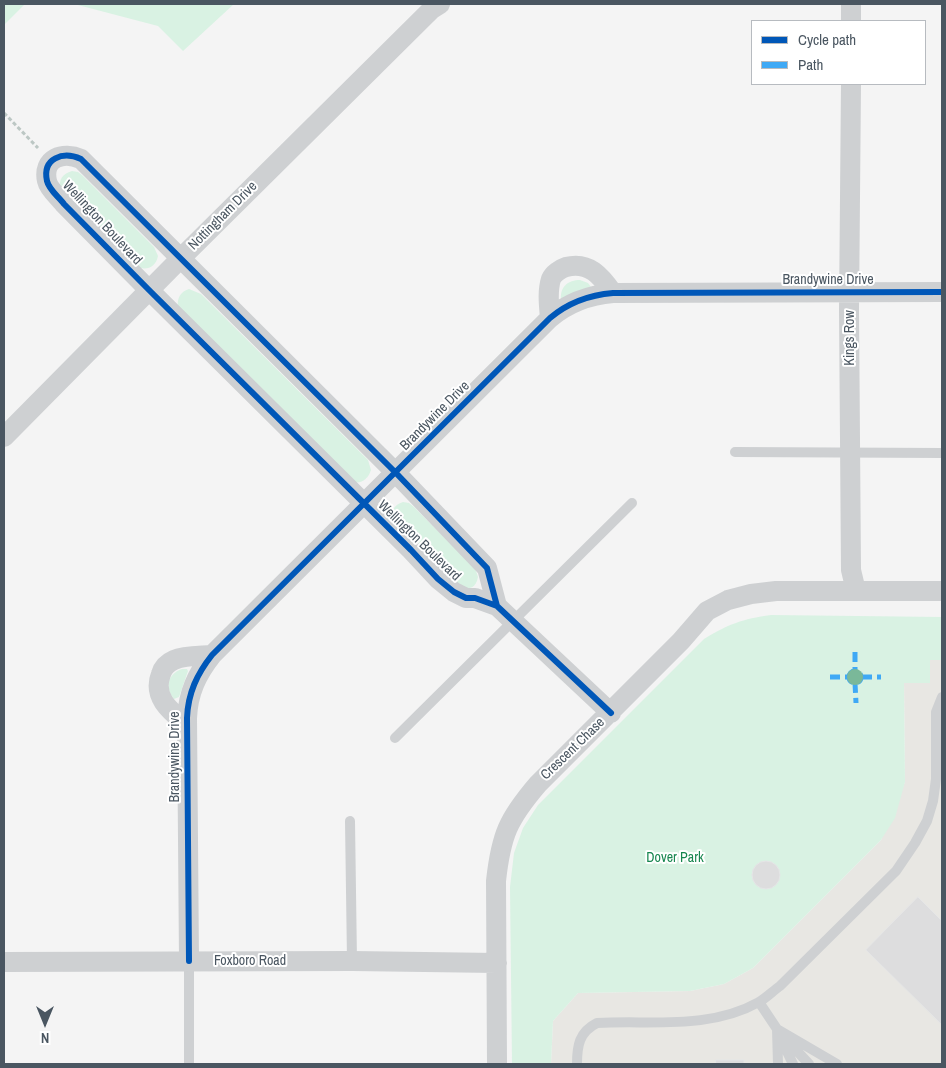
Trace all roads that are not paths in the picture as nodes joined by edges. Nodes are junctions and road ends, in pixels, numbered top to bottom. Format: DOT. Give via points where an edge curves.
graph roads {
  1 [pos="440,4"];
  2 [pos="851,4"];
  3 [pos="423,11"];
  4 [pos="851,20"];
  5 [pos="851,85"];
  6 [pos="180,259"];
  7 [pos="149,290"];
  8 [pos="613,292"];
  9 [pos="942,292"];
  10 [pos="849,293"];
  11 [pos="550,318"];
  12 [pos="4,437"];
  13 [pos="735,452"];
  14 [pos="850,453"];
  15 [pos="942,453"];
  16 [pos="396,473"];
  17 [pos="632,503"];
  18 [pos="364,504"];
  19 [pos="856,591"];
  20 [pos="942,591"];
  21 [pos="497,606"];
  22 [pos="513,620"];
  23 [pos="212,655"];
  24 [pos="942,697"];
  25 [pos="611,713"];
  26 [pos="186,725"];
  27 [pos="394,738"];
  28 [pos="350,821"];
  29 [pos="189,961"];
  30 [pos="352,961"];
  31 [pos="4,962"];
  32 [pos="497,963"];
  33 [pos="759,1002"];
  34 [pos="777,1029"];
  35 [pos="189,1064"];
  36 [pos="498,1064"];
  37 [pos="577,1064"];
  38 [pos="778,1064"];
  39 [pos="785,1064"];
  40 [pos="794,1064"];
  41 [pos="802,1064"];
  42 [pos="810,1064"];
  43 [pos="837,1064"];
  1 -- 3 [label="street, Nottingham Drive"];
  2 -- 4 [label="street"];
  3 -- 6 [label="street, Nottingham Drive"];
  5 -- 10 [label="street, Kings Row"];
  6 -- 7 [label="street, Nottingham Drive"];
  6 -- 7 [label="street, Wellington Boulevard" via="80,159 71,154 52,160 47,169 51,189"];
  6 -- 16 [label="street, Wellington Boulevard"];
  7 -- 12 [label="street, Nottingham Drive"];
  7 -- 18 [label="street, Wellington Boulevard"];
  8 -- 10 [label="street, Brandywine Drive"];
  8 -- 11 [label="street, Brandywine Drive" via="575,301"];
  8 -- 11 [label="street" via="601,276 589,268 574,265 562,268 552,277 548,292"];
  9 -- 10 [label="street, Brandywine Drive"];
  10 -- 14 [label="street, Kings Row"];
  11 -- 16 [label="street, Brandywine Drive"];
  13 -- 14 [label="lane"];
  14 -- 15 [label="lane"];
  14 -- 19 [label="street, Kings Row" via="851,570"];
  16 -- 18 [label="street, Brandywine Drive"];
  16 -- 21 [label="street, Wellington Boulevard" via="487,568"];
  17 -- 22 [label="lane"];
  18 -- 21 [label="street, Wellington Boulevard" via="454,592"];
  18 -- 23 [label="street, Brandywine Drive"];
  19 -- 20 [label="street, Crescent Chase"];
  19 -- 25 [label="street, Crescent Chase" via="776,591 728,600 707,611"];
  21 -- 22 [label="street, Wellington Boulevard"];
  22 -- 25 [label="street, Wellington Boulevard"];
  22 -- 27 [label="lane"];
  23 -- 26 [label="street, Brandywine Drive" via="191,689"];
  23 -- 26 [label="street, Brandywine Drive" via="175,659 161,672 157,686 160,695 168,709"];
  24 -- 33 [label="lane" via="936,712 933,801 915,843 896,871 780,986"];
  25 -- 32 [label="street, Crescent Chase" via="538,784 519,806 507,827 499,853 496,881"];
  26 -- 29 [label="street, Brandywine Drive"];
  28 -- 30 [label="lane"];
  29 -- 30 [label="street, Foxboro Road"];
  29 -- 31 [label="street, Foxboro Road"];
  29 -- 35 [label="lane"];
  30 -- 32 [label="street, Foxboro Road"];
  32 -- 36 [label="street, Crescent Chase"];
  33 -- 34 [label="lane"];
  33 -- 37 [label="lane" via="724,1016 702,1020 596,1023 587,1028 580,1038"];
  34 -- 38 [label="lane"];
  34 -- 39 [label="lane"];
  34 -- 40 [label="lane"];
  34 -- 41 [label="lane"];
  34 -- 42 [label="lane"];
  34 -- 43 [label="lane"];
}
